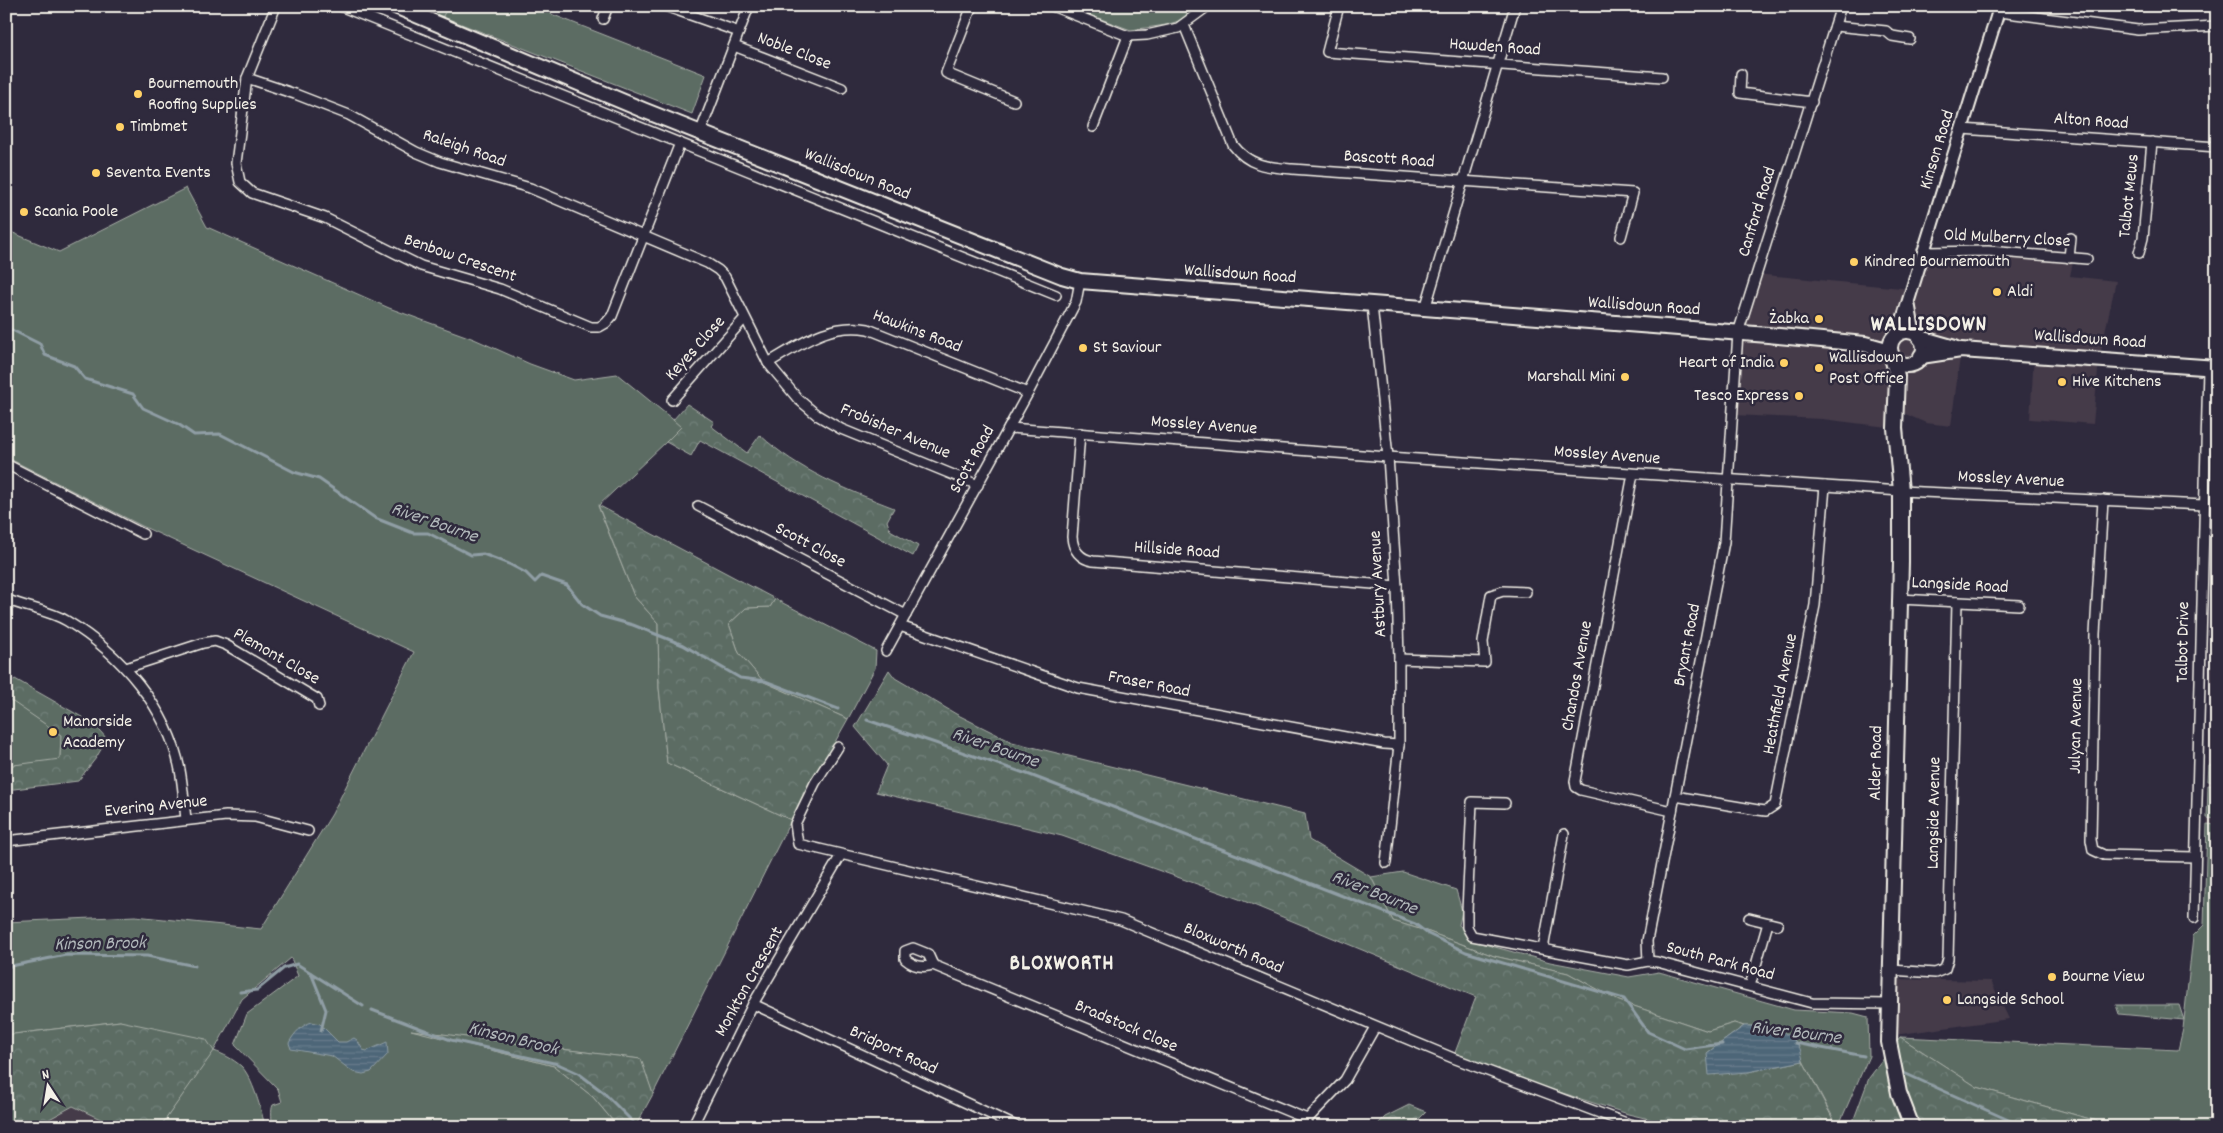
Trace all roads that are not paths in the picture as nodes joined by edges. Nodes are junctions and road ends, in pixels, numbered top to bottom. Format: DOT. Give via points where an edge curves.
graph roads {
  1 [pos="276,6"];
  2 [pos="340,6"];
  3 [pos="395,6"];
  4 [pos="608,6"];
  5 [pos="665,6"];
  6 [pos="749,6"];
  7 [pos="972,6"];
  8 [pos="1052,6"];
  9 [pos="1208,6"];
  10 [pos="1340,6"];
  11 [pos="1515,6"];
  12 [pos="1841,6"];
  13 [pos="2000,9"];
  14 [pos="603,19"];
  15 [pos="1184,25"];
  16 [pos="1835,26"];
  17 [pos="2217,26"];
  18 [pos="739,32"];
  19 [pos="1128,36"];
  20 [pos="1910,39"];
  21 [pos="734,46"];
  22 [pos="1496,65"];
  23 [pos="1741,74"];
  24 [pos="1662,77"];
  25 [pos="247,78"];
  26 [pos="842,88"];
  27 [pos="1014,101"];
  28 [pos="1812,102"];
  29 [pos="643,110"];
  30 [pos="636,126"];
  31 [pos="1093,128"];
  32 [pos="1962,129"];
  33 [pos="700,133"];
  34 [pos="2152,142"];
  35 [pos="680,143"];
  36 [pos="2217,147"];
  37 [pos="1463,182"];
  38 [pos="1621,237"];
  39 [pos="643,238"];
  40 [pos="2072,238"];
  41 [pos="1925,252"];
  42 [pos="2139,254"];
  43 [pos="2069,258"];
  44 [pos="2087,259"];
  45 [pos="1080,281"];
  46 [pos="1056,295"];
  47 [pos="1908,304"];
  48 [pos="1372,305"];
  49 [pos="1425,309"];
  50 [pos="744,319"];
  51 [pos="1738,333"];
  52 [pos="1917,336"];
  53 [pos="1893,344"];
  54 [pos="1961,350"];
  55 [pos="1920,358"];
  56 [pos="768,363"];
  57 [pos="2212,368"];
  58 [pos="1028,393"];
  59 [pos="1897,397"];
  60 [pos="672,400"];
  61 [pos="1009,428"];
  62 [pos="1080,433"];
  63 [pos="1388,457"];
  64 [pos="6,464"];
  65 [pos="1633,474"];
  66 [pos="1729,480"];
  67 [pos="978,485"];
  68 [pos="1825,486"];
  69 [pos="1901,491"];
  70 [pos="2103,500"];
  71 [pos="2204,505"];
  72 [pos="698,506"];
  73 [pos="143,534"];
  74 [pos="1397,586"];
  75 [pos="1526,592"];
  76 [pos="6,599"];
  77 [pos="1899,599"];
  78 [pos="1957,602"];
  79 [pos="2019,605"];
  80 [pos="906,615"];
  81 [pos="900,626"];
  82 [pos="886,652"];
  83 [pos="1399,659"];
  84 [pos="126,668"];
  85 [pos="319,706"];
  86 [pos="1399,745"];
  87 [pos="838,747"];
  88 [pos="1675,796"];
  89 [pos="1505,803"];
  90 [pos="1672,811"];
  91 [pos="186,819"];
  92 [pos="308,831"];
  93 [pos="1564,834"];
  94 [pos="6,841"];
  95 [pos="841,856"];
  96 [pos="2195,857"];
  97 [pos="1386,863"];
  98 [pos="1749,918"];
  99 [pos="2194,918"];
  100 [pos="1768,923"];
  101 [pos="1778,925"];
  102 [pos="1543,949"];
  103 [pos="1648,960"];
  104 [pos="933,965"];
  105 [pos="1891,970"];
  106 [pos="1750,986"];
  107 [pos="753,1004"];
  108 [pos="1890,1004"];
  109 [pos="1375,1027"];
  110 [pos="1307,1119"];
  111 [pos="1628,1125"];
  112 [pos="692,1127"];
  113 [pos="1018,1127"];
  114 [pos="1300,1127"];
  115 [pos="1643,1127"];
  116 [pos="1912,1127"];
  1 -- 25 [label="street, Benbow Crescent"];
  2 -- 30 [label="street, Wallisdown Road"];
  3 -- 29 [label="main road, Wallisdown Road"];
  4 -- 14 [label="street"];
  5 -- 18 [label="street"];
  6 -- 18 [label="street"];
  7 -- 27 [label="street" via="946,73"];
  8 -- 19 [label="street"];
  9 -- 15 [label="street"];
  10 -- 22 [label="street, Hawden Road" via="1327,52"];
  11 -- 22 [label="street"];
  12 -- 16 [label="street, Canford Road"];
  13 -- 17 [label="street" via="2138,30"];
  13 -- 32 [label="street, Kinson Road"];
  15 -- 19 [label="street" via="1153,34"];
  15 -- 37 [label="street, Bascott Road" via="1233,145 1251,162 1292,169"];
  16 -- 20 [label="street" via="1886,31 1892,36"];
  16 -- 28 [label="street, Canford Road"];
  18 -- 21 [label="street"];
  19 -- 31 [label="street"];
  21 -- 26 [label="street, Noble Close"];
  21 -- 33 [label="street"];
  22 -- 24 [label="street, Hawden Road"];
  22 -- 37 [label="street"];
  23 -- 28 [label="street" via="1740,93"];
  25 -- 39 [label="street, Raleigh Road" via="322,104 440,162 530,188"];
  25 -- 39 [label="street, Benbow Crescent" via="236,163 236,173 244,188 324,218 421,266 500,289 582,324 599,327 612,316"];
  28 -- 51 [label="street, Canford Road"];
  29 -- 30 [label="street"];
  29 -- 33 [label="main road, Wallisdown Road"];
  30 -- 35 [label="street, Wallisdown Road"];
  32 -- 34 [label="street, Alton Road"];
  32 -- 41 [label="street, Kinson Road"];
  33 -- 45 [label="main road, Wallisdown Road"];
  34 -- 36 [label="street, Alton Road"];
  34 -- 42 [label="street, Talbot Mews"];
  35 -- 39 [label="street, Benbow Crescent"];
  35 -- 46 [label="street, Wallisdown Road"];
  37 -- 38 [label="street, Bascott Road" via="1634,193"];
  37 -- 49 [label="street"];
  39 -- 50 [label="street, Frobisher Avenue" via="718,270 725,277"];
  40 -- 43 [label="street"];
  41 -- 43 [label="street, Old Mulberry Close" via="1988,251"];
  41 -- 47 [label="street, Kinson Road"];
  43 -- 44 [label="street, Old Mulberry Close"];
  45 -- 48 [label="main road, Wallisdown Road"];
  45 -- 58 [label="street, Scott Road" via="1076,302"];
  47 -- 52 [label="street, Kinson Road"];
  47 -- 53 [label="street, Kinson Road"];
  48 -- 49 [label="main road, Wallisdown Road"];
  48 -- 63 [label="street, Astbury Avenue"];
  49 -- 51 [label="main road, Wallisdown Road"];
  50 -- 56 [label="street, Frobisher Avenue"];
  50 -- 60 [label="street, Keyes Close"];
  51 -- 53 [label="main road, Wallisdown Road"];
  51 -- 66 [label="street, Bryant Road"];
  52 -- 53 [label="main road" via="1903,332"];
  52 -- 54 [label="main road, Wallisdown Road"];
  52 -- 55 [label="main road" via="1923,347"];
  53 -- 55 [label="main road" via="1901,364 1911,364"];
  53 -- 59 [label="main road, Alder Road"];
  54 -- 55 [label="main road, Wallisdown Road"];
  54 -- 57 [label="main road, Wallisdown Road"];
  55 -- 59 [label="main road, Alder Road"];
  56 -- 58 [label="street, Hawkins Road" via="824,332 857,327"];
  56 -- 67 [label="street, Frobisher Avenue" via="798,400 841,429"];
  57 -- 71 [label="street, Talbot Drive"];
  58 -- 61 [label="street, Scott Road"];
  59 -- 69 [label="main road, Alder Road" via="1895,428"];
  61 -- 62 [label="street, Mossley Avenue"];
  61 -- 67 [label="street, Scott Road"];
  62 -- 63 [label="street, Mossley Avenue"];
  62 -- 74 [label="street, Hillside Road" via="1072,537 1076,550 1084,558"];
  63 -- 65 [label="street, Mossley Avenue"];
  63 -- 74 [label="street, Astbury Avenue"];
  64 -- 73 [label="street"];
  65 -- 66 [label="street, Mossley Avenue"];
  65 -- 90 [label="street, Chandos Avenue" via="1575,781 1581,790"];
  66 -- 68 [label="street, Mossley Avenue"];
  66 -- 88 [label="street, Bryant Road" via="1721,559"];
  67 -- 80 [label="street, Scott Road"];
  68 -- 69 [label="street, Mossley Avenue"];
  68 -- 88 [label="street, Heathfield Avenue" via="1815,604 1775,805 1766,811"];
  69 -- 70 [label="street, Mossley Avenue"];
  69 -- 77 [label="main road, Alder Road"];
  70 -- 71 [label="street, Mossley Avenue"];
  70 -- 96 [label="street, Julyan Avenue" via="2095,634 2093,850 2104,855"];
  71 -- 96 [label="street, Talbot Drive"];
  72 -- 80 [label="street, Scott Close"];
  74 -- 83 [label="street, Astbury Avenue"];
  75 -- 83 [label="street" via="1494,592 1491,595 1483,642 1485,662"];
  76 -- 84 [label="street" via="66,620"];
  77 -- 78 [label="street, Langside Road"];
  77 -- 105 [label="main road, Alder Road"];
  78 -- 79 [label="street, Langside Road"];
  78 -- 105 [label="street, Langside Avenue" via="1948,959 1944,969 1935,973"];
  80 -- 81 [label="street, Scott Road"];
  81 -- 82 [label="street, Scott Road"];
  81 -- 86 [label="street, Fraser Road" via="1078,688 1281,727"];
  83 -- 86 [label="street, Astbury Avenue"];
  84 -- 85 [label="street, Plemont Close" via="215,641 247,656 317,699"];
  84 -- 91 [label="street" via="150,699 172,743"];
  86 -- 97 [label="street, Astbury Avenue"];
  87 -- 95 [label="street, Bloxworth Road" via="815,783 795,824 798,844"];
  88 -- 90 [label="street, Bryant Road"];
  89 -- 102 [label="street, South Park Road" via="1472,802 1467,927 1472,936"];
  90 -- 103 [label="street, Bryant Road" via="1647,941"];
  91 -- 92 [label="street, Evering Avenue" via="255,817"];
  91 -- 94 [label="street, Evering Avenue"];
  93 -- 102 [label="street"];
  95 -- 107 [label="street, Monkton Crescent"];
  95 -- 109 [label="street, Bloxworth Road" via="1121,920"];
  96 -- 99 [label="street, Talbot Drive"];
  98 -- 100 [label="street"];
  100 -- 101 [label="street"];
  100 -- 106 [label="street"];
  102 -- 103 [label="street, South Park Road" via="1628,965"];
  103 -- 106 [label="street, South Park Road"];
  104 -- 110 [label="street, Bradstock Close"];
  105 -- 108 [label="main road, Alder Road"];
  106 -- 108 [label="street, South Park Road" via="1812,1003"];
  107 -- 112 [label="street, Monkton Crescent"];
  107 -- 113 [label="street, Bridport Road"];
  108 -- 116 [label="main road, Alder Road" via="1889,1042 1899,1093"];
  109 -- 110 [label="street" via="1345,1080"];
  109 -- 111 [label="street, Bloxworth Road"];
  110 -- 114 [label="street"];
  111 -- 115 [label="street, Bloxworth Road"];
}
